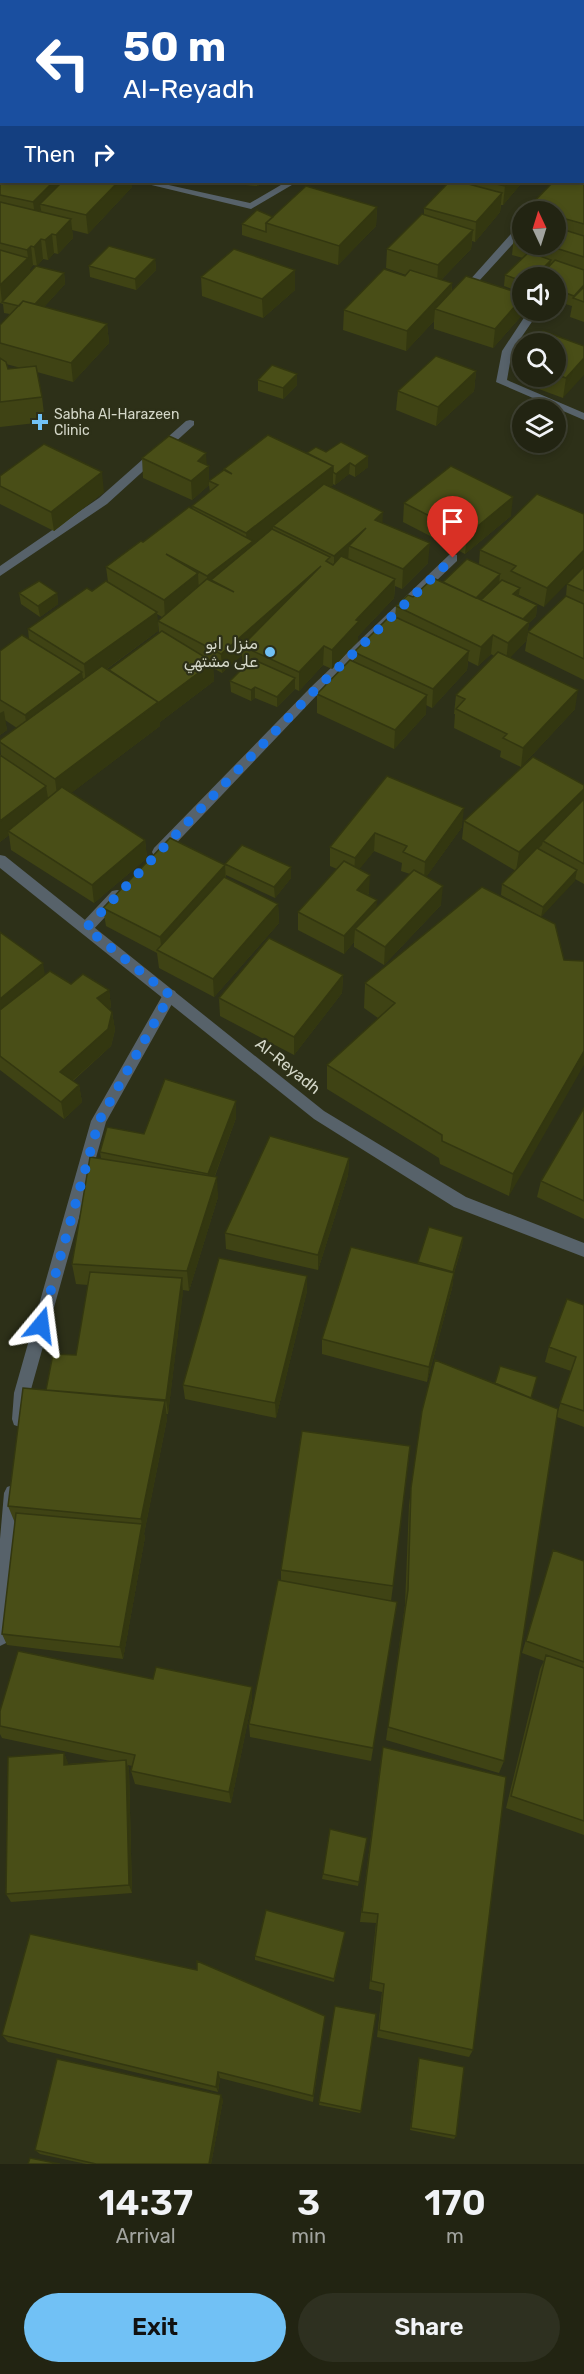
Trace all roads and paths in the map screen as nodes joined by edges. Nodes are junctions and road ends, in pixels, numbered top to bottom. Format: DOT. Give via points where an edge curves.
graph roads {
  1 [pos="148,183"];
  2 [pos="290,183"];
  3 [pos="512,239"];
  4 [pos="512,300"];
  5 [pos="527,321"];
  6 [pos="584,417"];
  7 [pos="190,423"];
  8 [pos="453,558"];
  9 [pos="0,572"];
  10 [pos="0,860"];
  11 [pos="151,860"];
  12 [pos="126,885"];
  13 [pos="86,928"];
  14 [pos="170,995"];
  15 [pos="584,1250"];
  16 [pos="18,1439"];
  17 [pos="15,1474"];
  18 [pos="0,1637"];
  1 -- 2 [label="street" via="251,206"];
  3 -- 4 [label="street" via="473,282"];
  5 -- 6 [label="street" via="507,351 501,382"];
  7 -- 9 [label="street" via="103,501"];
  8 -- 11 [label="street" via="314,691"];
  10 -- 13 [label="street, Al-Reyadh"];
  12 -- 13 [label="street"];
  13 -- 14 [label="street, Al-Reyadh"];
  14 -- 15 [label="street, Al-Reyadh" via="320,1114 460,1202"];
  14 -- 16 [label="street" via="99,1121 22,1393"];
  17 -- 18 [label="street"];
}
